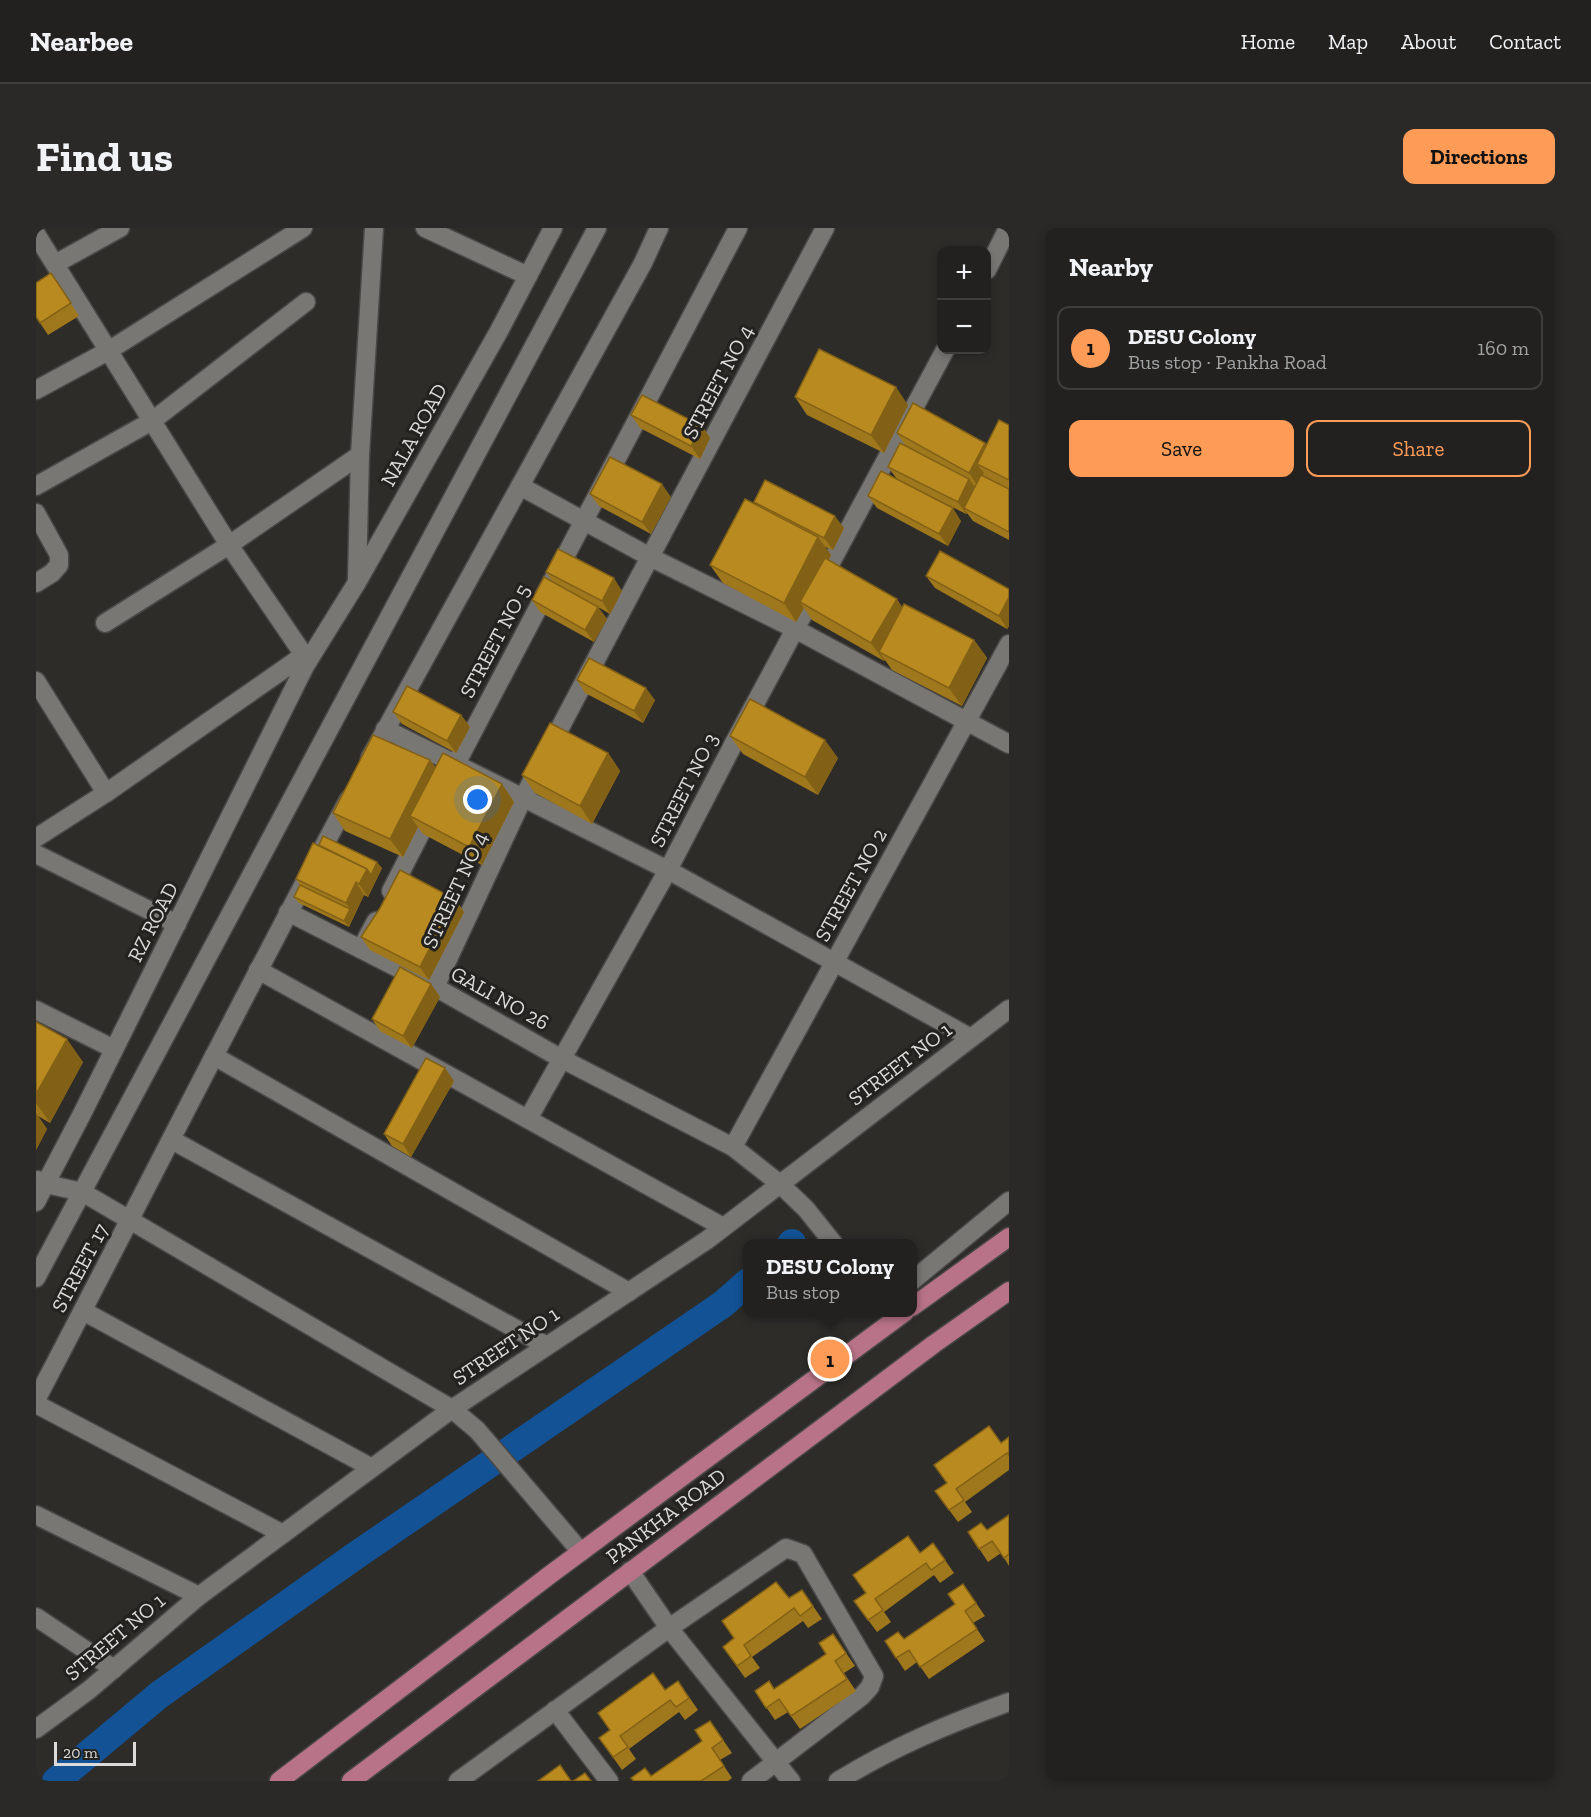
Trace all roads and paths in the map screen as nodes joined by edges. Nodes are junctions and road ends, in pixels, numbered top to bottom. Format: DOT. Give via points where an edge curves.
graph roads {
  1 [pos="120,228"];
  2 [pos="303,228"];
  3 [pos="374,228"];
  4 [pos="425,228"];
  5 [pos="554,228"];
  6 [pos="597,228"];
  7 [pos="659,228"];
  8 [pos="738,228"];
  9 [pos="825,228"];
  10 [pos="1008,228"];
  11 [pos="36,234"];
  12 [pos="991,262"];
  13 [pos="55,264"];
  14 [pos="528,276"];
  15 [pos="306,302"];
  16 [pos="108,351"];
  17 [pos="943,354"];
  18 [pos="36,390"];
  19 [pos="152,421"];
  20 [pos="360,455"];
  21 [pos="36,486"];
  22 [pos="520,486"];
  23 [pos="36,513"];
  24 [pos="583,520"];
  25 [pos="229,545"];
  26 [pos="650,557"];
  27 [pos="36,583"];
  28 [pos="356,584"];
  29 [pos="105,623"];
  30 [pos="795,629"];
  31 [pos="1009,644"];
  32 [pos="306,658"];
  33 [pos="36,681"];
  34 [pos="966,721"];
  35 [pos="386,729"];
  36 [pos="1009,744"];
  37 [pos="456,764"];
  38 [pos="106,793"];
  39 [pos="523,798"];
  40 [pos="36,838"];
  41 [pos="36,854"];
  42 [pos="668,870"];
  43 [pos="288,912"];
  44 [pos="177,924"];
  45 [pos="361,949"];
  46 [pos="835,962"];
  47 [pos="258,970"];
  48 [pos="435,987"];
  49 [pos="1009,1009"];
  50 [pos="36,1010"];
  51 [pos="971,1038"];
  52 [pos="114,1049"];
  53 [pos="214,1056"];
  54 [pos="562,1059"];
  55 [pos="528,1119"];
  56 [pos="172,1140"];
  57 [pos="733,1147"];
  58 [pos="41,1181"];
  59 [pos="780,1184"];
  60 [pos="82,1192"];
  61 [pos="1009,1201"];
  62 [pos="36,1202"];
  63 [pos="131,1220"];
  64 [pos="723,1227"];
  65 [pos="1009,1237"];
  66 [pos="830,1239"];
  67 [pos="917,1277"];
  68 [pos="36,1278"];
  69 [pos="1009,1291"];
  70 [pos="629,1292"];
  71 [pos="917,1303"];
  72 [pos="83,1311"];
  73 [pos="894,1317"];
  74 [pos="547,1346"];
  75 [pos="36,1402"];
  76 [pos="452,1409"];
  77 [pos="372,1468"];
  78 [pos="36,1515"];
  79 [pos="283,1534"];
  80 [pos="581,1552"];
  81 [pos="630,1571"];
  82 [pos="199,1596"];
  83 [pos="36,1617"];
  84 [pos="669,1628"];
  85 [pos="114,1669"];
  86 [pos="1009,1702"];
  87 [pos="555,1710"];
  88 [pos="36,1729"];
  89 [pos="776,1762"];
  90 [pos="279,1781"];
  91 [pos="351,1781"];
  92 [pos="458,1781"];
  93 [pos="609,1781"];
  94 [pos="751,1781"];
  95 [pos="791,1781"];
  96 [pos="838,1781"];
  1 -- 13 [label="street"];
  2 -- 16 [label="street"];
  3 -- 20 [label="street"];
  4 -- 14 [label="street"];
  5 -- 14 [label="street, NALA ROAD"];
  6 -- 60 [label="street"];
  7 -- 22 [label="street, STREET 17"];
  8 -- 24 [label="street, STREET NO 5"];
  9 -- 26 [label="street, STREET NO 4"];
  10 -- 12 [label="street"];
  11 -- 13 [label="street"];
  13 -- 16 [label="street"];
  14 -- 28 [label="street, NALA ROAD"];
  15 -- 19 [label="street"];
  16 -- 18 [label="street"];
  16 -- 19 [label="street"];
  17 -- 30 [label="street, STREET NO 3"];
  19 -- 21 [label="street"];
  19 -- 25 [label="street"];
  20 -- 25 [label="street"];
  20 -- 28 [label="street"];
  22 -- 24 [label="street"];
  22 -- 35 [label="street, STREET 17"];
  23 -- 27 [label="street" via="59,555 59,565"];
  24 -- 26 [label="street"];
  24 -- 37 [label="street, STREET NO 5"];
  25 -- 29 [label="street"];
  25 -- 32 [label="street"];
  26 -- 30 [label="street"];
  26 -- 39 [label="street, STREET NO 4"];
  28 -- 32 [label="street, NALA ROAD"];
  30 -- 34 [label="street"];
  30 -- 42 [label="street, STREET NO 3"];
  31 -- 34 [label="street, STREET NO 2"];
  32 -- 38 [label="street"];
  32 -- 44 [label="street, RZ ROAD"];
  33 -- 38 [label="street"];
  34 -- 36 [label="street"];
  34 -- 46 [label="street, STREET NO 2"];
  35 -- 37 [label="street"];
  35 -- 43 [label="street, STREET 17"];
  37 -- 39 [label="street"];
  37 -- 45 [label="street, STREET NO 5"];
  38 -- 40 [label="street"];
  39 -- 42 [label="street"];
  39 -- 48 [label="street, STREET NO 4"];
  41 -- 44 [label="street"];
  42 -- 46 [label="street"];
  42 -- 54 [label="street, STREET NO 3"];
  43 -- 45 [label="street, GALI NO 26"];
  43 -- 47 [label="street, STREET 17"];
  44 -- 52 [label="street, RZ ROAD"];
  45 -- 48 [label="street, GALI NO 26"];
  46 -- 51 [label="street"];
  46 -- 57 [label="street, STREET NO 2"];
  47 -- 53 [label="street, STREET 17"];
  47 -- 55 [label="street"];
  48 -- 54 [label="street, GALI NO 26"];
  49 -- 51 [label="street, STREET NO 1"];
  50 -- 52 [label="street"];
  51 -- 59 [label="street, STREET NO 1"];
  52 -- 58 [label="street, RZ ROAD"];
  53 -- 56 [label="street, STREET 17"];
  53 -- 70 [label="street"];
  54 -- 55 [label="street, STREET NO 3"];
  54 -- 57 [label="street"];
  55 -- 64 [label="street"];
  56 -- 63 [label="street, STREET 17"];
  56 -- 74 [label="street"];
  57 -- 59 [label="street"];
  58 -- 60 [label="street"];
  58 -- 62 [label="street, RZ ROAD"];
  59 -- 64 [label="street, STREET NO 1"];
  59 -- 66 [label="street"];
  60 -- 63 [label="street"];
  60 -- 68 [label="street"];
  61 -- 67 [label="street"];
  63 -- 72 [label="street, STREET 17"];
  63 -- 76 [label="street"];
  64 -- 70 [label="street, STREET NO 1"];
  65 -- 71 [label="main road"];
  69 -- 81 [label="main road, PANKHA ROAD"];
  70 -- 74 [label="street, STREET NO 1"];
  72 -- 75 [label="street, STREET 17"];
  72 -- 77 [label="street"];
  73 -- 80 [label="main road, PANKHA ROAD"];
  74 -- 76 [label="street, STREET NO 1"];
  75 -- 79 [label="street"];
  76 -- 77 [label="street, STREET NO 1"];
  76 -- 80 [label="street" via="477,1430"];
  77 -- 79 [label="street, STREET NO 1"];
  78 -- 82 [label="street"];
  79 -- 82 [label="street, STREET NO 1"];
  80 -- 90 [label="main road, PANKHA ROAD"];
  81 -- 84 [label="street"];
  81 -- 91 [label="main road, PANKHA ROAD"];
  82 -- 85 [label="street, STREET NO 1"];
  83 -- 85 [label="street"];
  84 -- 87 [label="street"];
  84 -- 89 [label="street"];
  84 -- 89 [label="street" via="786,1548 803,1554 874,1676 862,1696"];
  85 -- 88 [label="street, STREET NO 1"];
  86 -- 96 [label="street" via="889,1751"];
  87 -- 92 [label="street"];
  87 -- 93 [label="street"];
  89 -- 94 [label="street"];
  89 -- 95 [label="street"];
}
